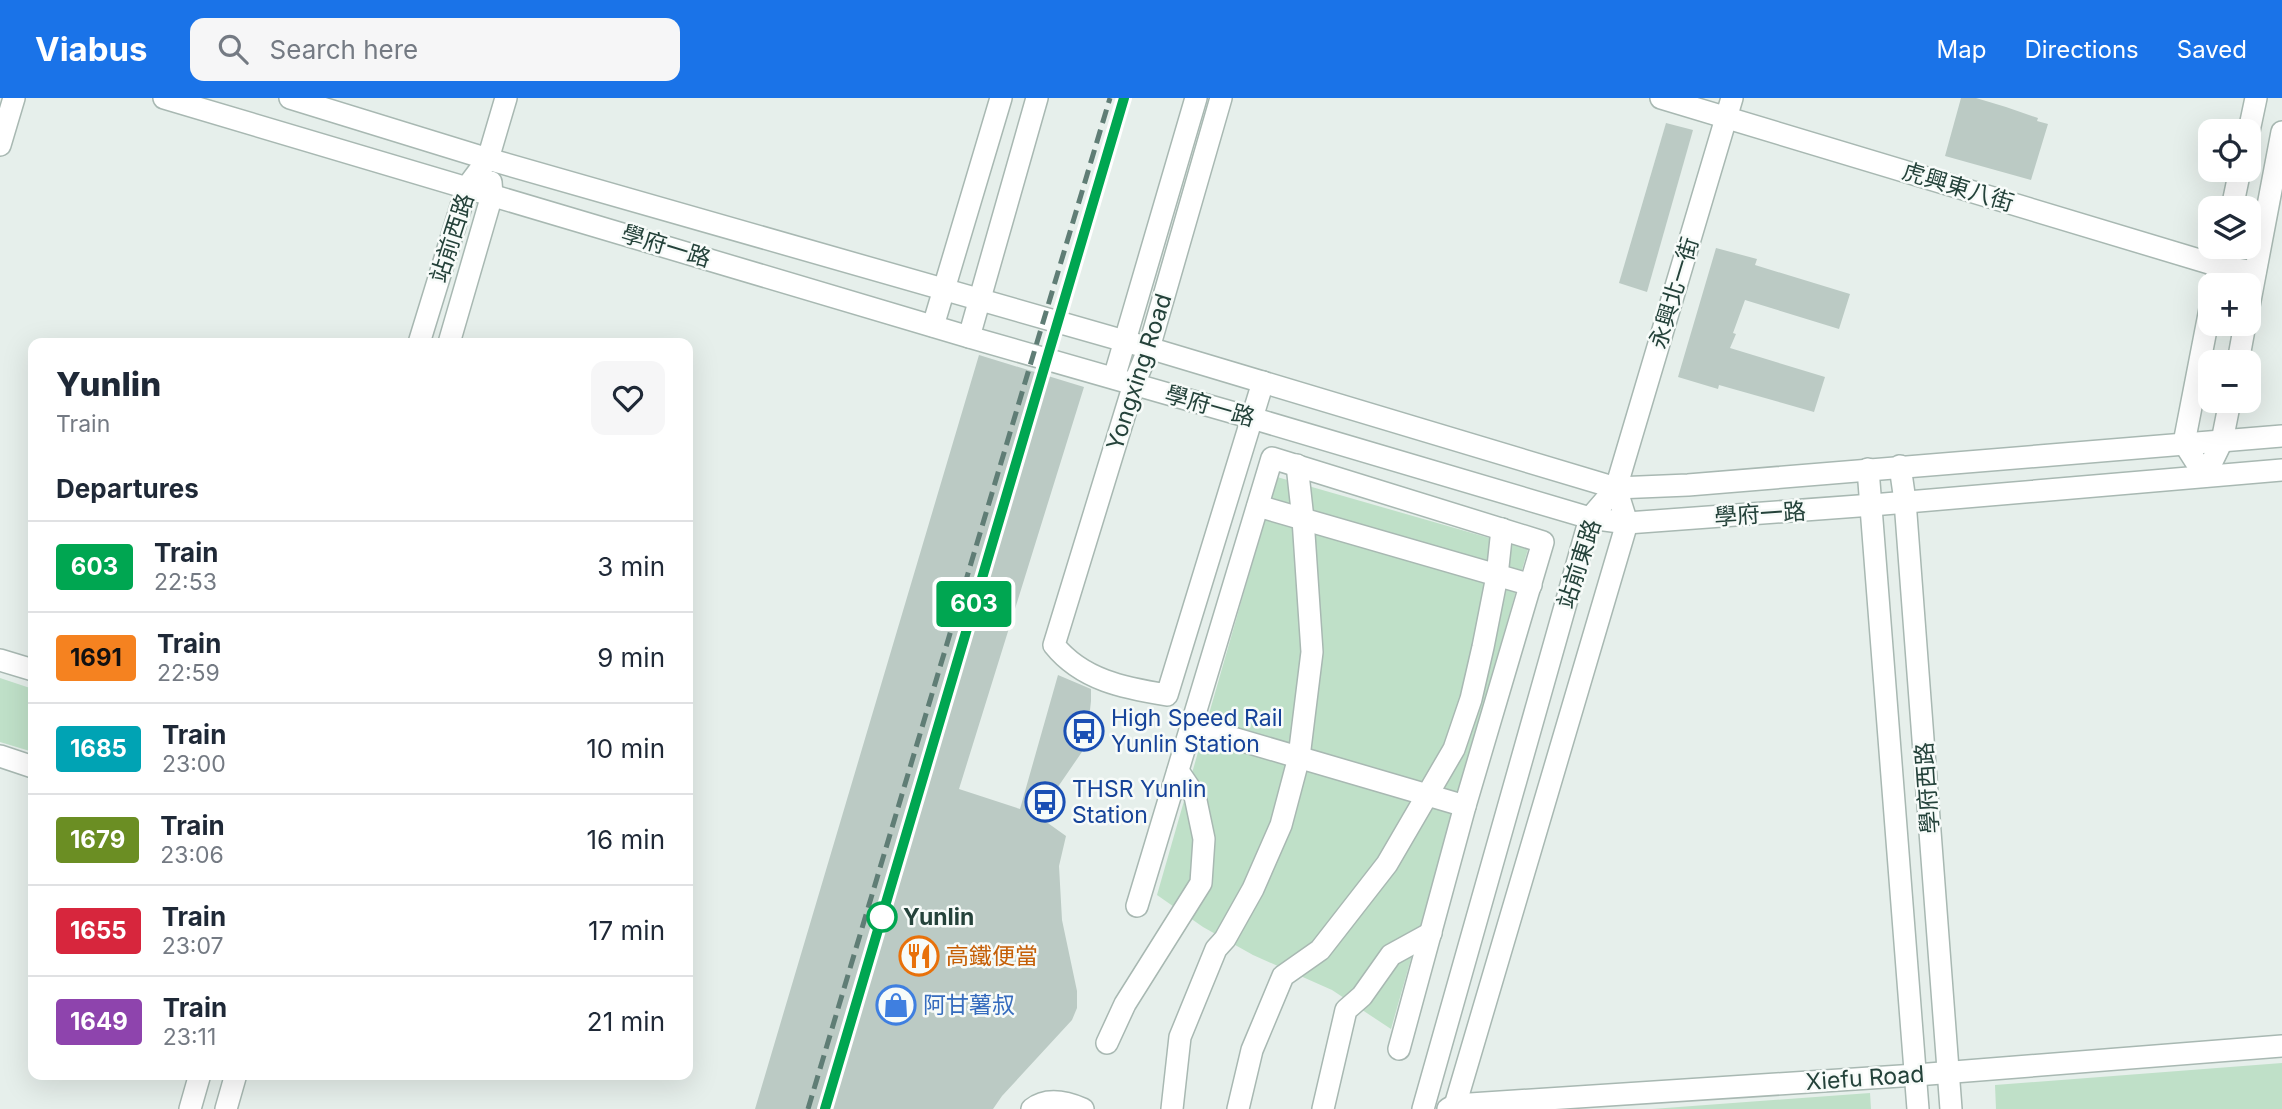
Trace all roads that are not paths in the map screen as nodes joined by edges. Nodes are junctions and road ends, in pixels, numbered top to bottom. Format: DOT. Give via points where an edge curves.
graph roads {
  1 [pos="14,98"];
  2 [pos="163,98"];
  3 [pos="290,98"];
  4 [pos="506,98"];
  5 [pos="1001,98"];
  6 [pos="1037,98"];
  7 [pos="1196,98"];
  8 [pos="1222,98"];
  9 [pos="1661,98"];
  10 [pos="2256,98"];
  11 [pos="1729,108"];
  12 [pos="2252,119"];
  13 [pos="2282,132"];
  14 [pos="0,145"];
  15 [pos="488,159"];
  16 [pos="467,187"];
  17 [pos="492,195"];
  18 [pos="2219,266"];
  19 [pos="2255,272"];
  20 [pos="944,290"];
  21 [pos="979,301"];
  22 [pos="933,326"];
  23 [pos="2205,336"];
  24 [pos="969,337"];
  25 [pos="421,338"];
  26 [pos="450,338"];
  27 [pos="1124,341"];
  28 [pos="1149,348"];
  29 [pos="1124,381"];
  30 [pos="1263,382"];
  31 [pos="2228,413"];
  32 [pos="1252,418"];
  33 [pos="2282,436"];
  34 [pos="2222,441"];
  35 [pos="2184,443"];
  36 [pos="1297,465"];
  37 [pos="1900,467"];
  38 [pos="1868,469"];
  39 [pos="2282,470"];
  40 [pos="2205,476"];
  41 [pos="1616,488"];
  42 [pos="1905,501"];
  43 [pos="1872,505"];
  44 [pos="1258,506"];
  45 [pos="1590,518"];
  46 [pos="1303,519"];
  47 [pos="1627,523"];
  48 [pos="1502,529"];
  49 [pos="1497,576"];
  50 [pos="1531,585"];
  51 [pos="0,660"];
  52 [pos="28,668"];
  53 [pos="1192,726"];
  54 [pos="0,757"];
  55 [pos="1299,757"];
  56 [pos="28,765"];
  57 [pos="1178,771"];
  58 [pos="1427,795"];
  59 [pos="1465,806"];
  60 [pos="1137,906"];
  61 [pos="1431,933"];
  62 [pos="1107,1043"];
  63 [pos="2282,1046"];
  64 [pos="1399,1049"];
  65 [pos="1949,1072"];
  66 [pos="1916,1075"];
  67 [pos="198,1080"];
  68 [pos="234,1080"];
  69 [pos="1452,1108"];
  70 [pos="190,1109"];
  71 [pos="226,1109"];
  72 [pos="1032,1109"];
  73 [pos="1083,1109"];
  74 [pos="1172,1109"];
  75 [pos="1238,1109"];
  76 [pos="1323,1109"];
  77 [pos="1423,1109"];
  78 [pos="1918,1109"];
  79 [pos="1951,1109"];
  1 -- 14 [label="street"];
  2 -- 16 [label="street, 學府一路"];
  3 -- 15 [label="street, 學府一路"];
  4 -- 15 [label="street"];
  5 -- 20 [label="street"];
  6 -- 21 [label="street"];
  7 -- 27 [label="street, Yongxing Road"];
  8 -- 28 [label="street, Yongxing Road"];
  9 -- 11 [label="street, 虎興東八街"];
  10 -- 12 [label="street"];
  11 -- 18 [label="street, 虎興東八街"];
  11 -- 41 [label="street, 永興北一街"];
  13 -- 19 [label="street"];
  15 -- 16 [label="street, 站前西路"];
  15 -- 17 [label="street, 站前西路"];
  15 -- 20 [label="street, 學府一路"];
  16 -- 17 [label="street, 學府一路"];
  16 -- 25 [label="street, 站前西路"];
  17 -- 22 [label="street, 學府一路"];
  17 -- 26 [label="street, 站前西路"];
  18 -- 19 [label="street, 虎興東八街"];
  20 -- 21 [label="street, 學府一路"];
  20 -- 22 [label="street"];
  21 -- 24 [label="street"];
  21 -- 27 [label="street, 學府一路"];
  22 -- 24 [label="street, 學府一路"];
  23 -- 35 [label="street"];
  24 -- 29 [label="street, 學府一路"];
  27 -- 28 [label="street, 學府一路"];
  27 -- 29 [label="street, Yongxing Road"];
  28 -- 29 [label="street, Yongxing Road"];
  28 -- 30 [label="street, 學府一路"];
  29 -- 32 [label="street, 學府一路"];
  29 -- 32 [label="street, Yongxing Road" via="1054,645 1066,661 1129,689 1167,695"];
  30 -- 32 [label="street"];
  30 -- 41 [label="street, 學府一路"];
  31 -- 34 [label="street"];
  32 -- 45 [label="street, 學府一路"];
  33 -- 34 [label="street, 學府一路"];
  34 -- 35 [label="street, 學府一路"];
  34 -- 40 [label="street"];
  35 -- 37 [label="street, 學府一路"];
  35 -- 40 [label="street"];
  36 -- 44 [label="street" via="1272,457"];
  36 -- 46 [label="street"];
  36 -- 48 [label="street"];
  37 -- 38 [label="street, 學府一路"];
  37 -- 42 [label="street, 學府西路"];
  38 -- 41 [label="street, 學府一路"];
  38 -- 43 [label="street, 學府西路"];
  39 -- 40 [label="street, 學府一路"];
  40 -- 42 [label="street, 學府一路"];
  41 -- 45 [label="street, 站前東路"];
  41 -- 47 [label="street, 站前東路"];
  42 -- 43 [label="street, 學府一路"];
  42 -- 65 [label="street, 學府西路"];
  43 -- 47 [label="street, 學府一路"];
  43 -- 66 [label="street, 學府西路"];
  44 -- 46 [label="street"];
  44 -- 53 [label="street"];
  45 -- 47 [label="street, 學府一路"];
  45 -- 77 [label="street, 站前東路"];
  46 -- 49 [label="street"];
  46 -- 55 [label="street" via="1312,652"];
  47 -- 69 [label="street, 站前東路"];
  48 -- 49 [label="street"];
  48 -- 50 [label="street" via="1543,542"];
  49 -- 50 [label="street"];
  49 -- 58 [label="street" via="1471,699 1454,748"];
  50 -- 59 [label="street"];
  51 -- 52 [label="street"];
  53 -- 55 [label="street"];
  53 -- 57 [label="street"];
  54 -- 56 [label="street"];
  55 -- 58 [label="street"];
  55 -- 74 [label="street" via="1281,825 1253,888 1216,949 1180,1037"];
  57 -- 60 [label="street"];
  57 -- 62 [label="street" via="1195,796 1205,839 1201,883 1125,1004"];
  58 -- 59 [label="street"];
  58 -- 75 [label="street" via="1387,864 1348,915 1320,950 1283,976 1252,1050"];
  59 -- 61 [label="street"];
  61 -- 64 [label="street"];
  61 -- 76 [label="street" via="1391,955 1362,996 1346,1010"];
  63 -- 65 [label="street, Xiefu Road"];
  65 -- 66 [label="street, Xiefu Road"];
  65 -- 79 [label="street, 學府西路"];
  66 -- 69 [label="street, Xiefu Road"];
  66 -- 78 [label="street, 學府西路"];
  67 -- 70 [label="street"];
  68 -- 71 [label="street"];
  72 -- 73 [label="street" via="1064,1101"];
}
